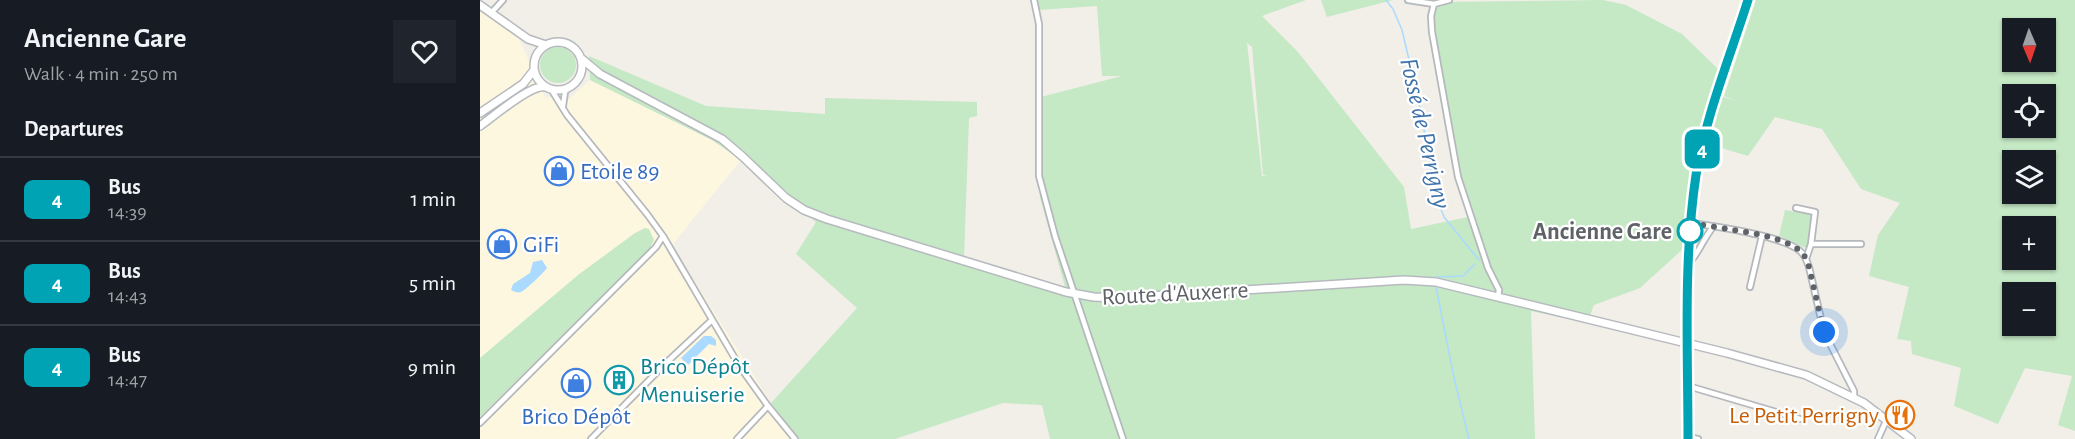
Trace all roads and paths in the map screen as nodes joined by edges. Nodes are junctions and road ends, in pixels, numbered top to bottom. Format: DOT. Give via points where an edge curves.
graph roads {
  1 [pos="503,0"];
  2 [pos="1034,0"];
  3 [pos="1408,0"];
  4 [pos="1449,0"];
  5 [pos="1748,0"];
  6 [pos="1434,4"];
  7 [pos="480,5"];
  8 [pos="492,12"];
  9 [pos="528,39"];
  10 [pos="546,45"];
  11 [pos="535,58"];
  12 [pos="582,59"];
  13 [pos="534,70"];
  14 [pos="600,74"];
  15 [pos="580,76"];
  16 [pos="548,88"];
  17 [pos="568,88"];
  18 [pos="563,106"];
  19 [pos="480,113"];
  20 [pos="480,126"];
  21 [pos="1796,208"];
  22 [pos="1690,223"];
  23 [pos="1713,227"];
  24 [pos="663,236"];
  25 [pos="1762,236"];
  26 [pos="1811,244"];
  27 [pos="1861,244"];
  28 [pos="1806,259"];
  29 [pos="1689,261"];
  30 [pos="1750,287"];
  31 [pos="1076,295"];
  32 [pos="1498,297"];
  33 [pos="712,320"];
  34 [pos="1689,344"];
  35 [pos="1688,386"];
  36 [pos="1854,398"];
  37 [pos="768,406"];
  38 [pos="1800,419"];
  39 [pos="1886,421"];
  40 [pos="480,423"];
  41 [pos="1688,438"];
  42 [pos="591,439"];
  43 [pos="737,439"];
  44 [pos="795,439"];
  45 [pos="1123,439"];
  46 [pos="1698,439"];
  47 [pos="1878,439"];
  48 [pos="1911,439"];
  1 -- 8 [label="street"];
  2 -- 31 [label="street" via="1040,24 1039,176"];
  3 -- 6 [label="street"];
  4 -- 6 [label="street"];
  5 -- 22 [label="street" via="1706,129"];
  6 -- 32 [label="street" via="1432,32 1458,177 1499,290"];
  7 -- 8 [label="street"];
  8 -- 9 [label="street"];
  9 -- 10 [label="street"];
  9 -- 11 [label="street"];
  10 -- 11 [label="street"];
  10 -- 12 [label="street" via="564,42"];
  11 -- 13 [label="street"];
  12 -- 14 [label="street, Route d'Auxerre"];
  12 -- 15 [label="street"];
  13 -- 16 [label="street"];
  13 -- 19 [label="street" via="523,84"];
  14 -- 15 [label="street"];
  14 -- 31 [label="street, Route d'Auxerre" via="722,140 804,210"];
  15 -- 17 [label="street"];
  16 -- 17 [label="street"];
  16 -- 18 [label="street"];
  16 -- 20 [label="street" via="531,90"];
  17 -- 18 [label="street"];
  18 -- 24 [label="street"];
  21 -- 26 [label="street" via="1815,212"];
  22 -- 23 [label="street"];
  22 -- 29 [label="street"];
  23 -- 25 [label="street"];
  23 -- 29 [label="street"];
  24 -- 33 [label="street"];
  24 -- 40 [label="street"];
  25 -- 28 [label="street" via="1799,250"];
  25 -- 30 [label="street"];
  26 -- 27 [label="street"];
  26 -- 28 [label="street"];
  28 -- 36 [label="street" via="1824,332"];
  29 -- 34 [label="street"];
  31 -- 32 [label="street, Route d'Auxerre" via="1117,298 1413,280"];
  31 -- 45 [label="street"];
  32 -- 34 [label="street, Route d'Auxerre"];
  33 -- 37 [label="street"];
  33 -- 42 [label="street"];
  34 -- 35 [label="street"];
  34 -- 36 [label="street, Route d'Auxerre" via="1806,375"];
  35 -- 38 [label="street"];
  35 -- 41 [label="street"];
  36 -- 39 [label="street, Route d'Auxerre"];
  37 -- 43 [label="street"];
  37 -- 44 [label="street"];
  39 -- 47 [label="street"];
  39 -- 48 [label="street, Route d'Auxerre"];
  41 -- 46 [label="street"];
}
